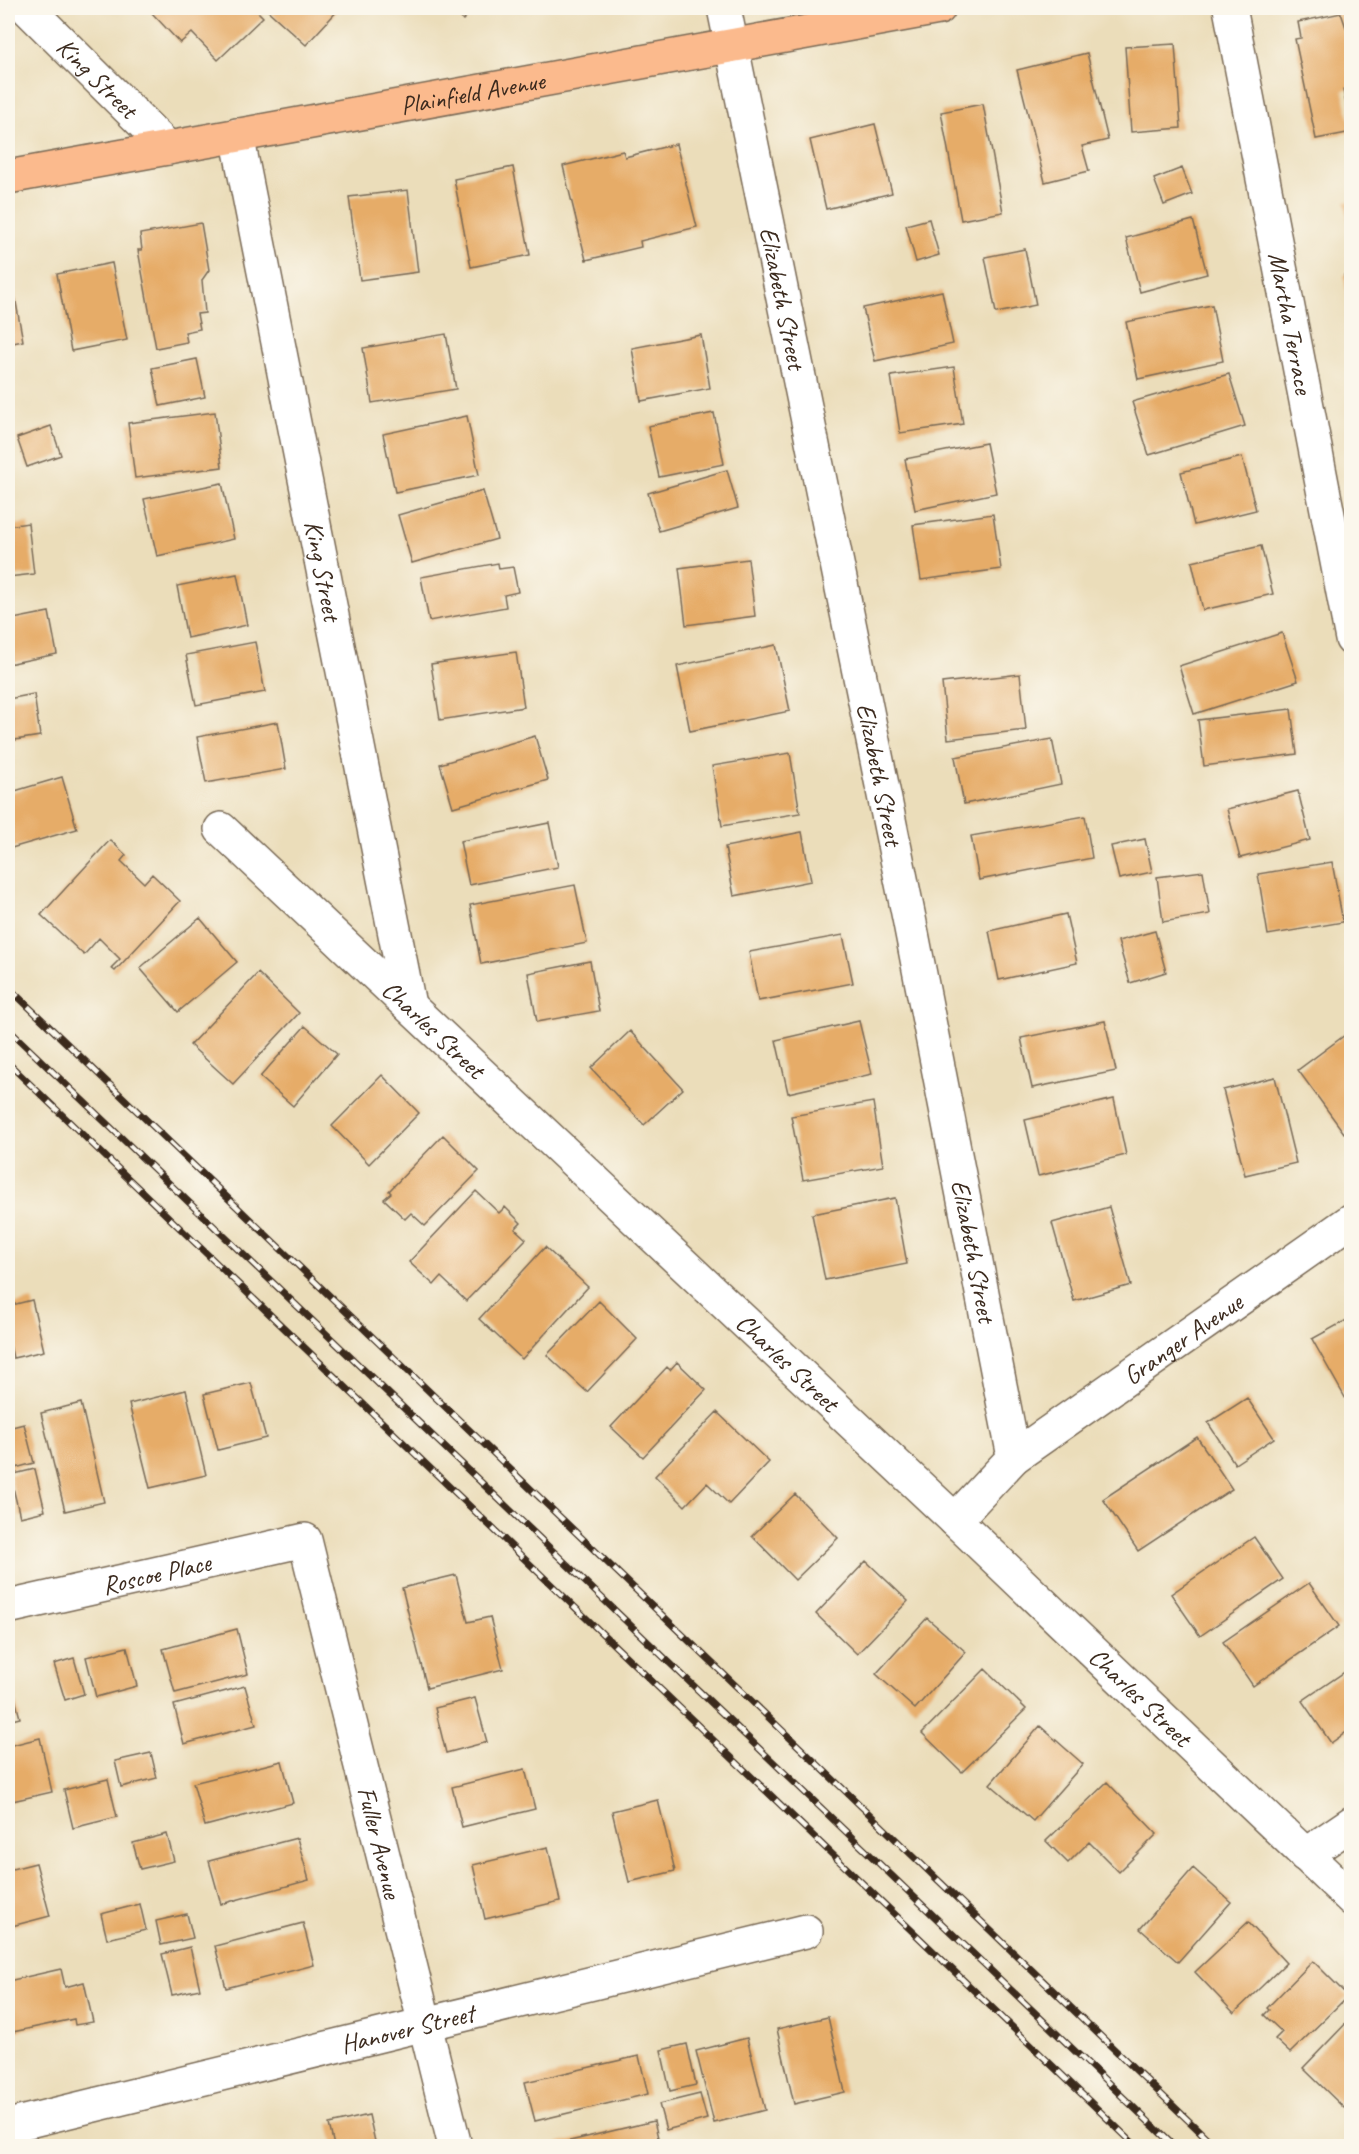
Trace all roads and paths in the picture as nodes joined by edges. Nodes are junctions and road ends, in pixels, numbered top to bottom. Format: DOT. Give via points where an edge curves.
graph roads {
  1 [pos="27,8"];
  2 [pos="724,8"];
  3 [pos="939,8"];
  4 [pos="1230,8"];
  5 [pos="732,45"];
  6 [pos="237,135"];
  7 [pos="168,148"];
  8 [pos="8,177"];
  9 [pos="1352,639"];
  10 [pos="221,829"];
  11 [pos="409,1005"];
  12 [pos="1352,1220"];
  13 [pos="1014,1457"];
  14 [pos="954,1520"];
  15 [pos="305,1540"];
  16 [pos="8,1607"];
  17 [pos="1352,1823"];
  18 [pos="1305,1855"];
  19 [pos="1352,1899"];
  20 [pos="806,1931"];
  21 [pos="425,2024"];
  22 [pos="8,2126"];
  23 [pos="456,2146"];
  1 -- 7 [label="street, King Street"];
  2 -- 5 [label="street, Elizabeth Street"];
  3 -- 5 [label="main road, Plainfield Avenue"];
  4 -- 9 [label="street, Martha Terrace"];
  5 -- 6 [label="main road, Plainfield Avenue"];
  5 -- 13 [label="street, Elizabeth Street"];
  6 -- 7 [label="main road, Plainfield Avenue"];
  6 -- 11 [label="street, King Street"];
  7 -- 8 [label="main road, Plainfield Avenue"];
  10 -- 11 [label="street, Charles Street"];
  11 -- 14 [label="street, Charles Street"];
  12 -- 13 [label="street, Granger Avenue"];
  13 -- 14 [label="street"];
  14 -- 18 [label="street, Charles Street"];
  15 -- 16 [label="street, Roscoe Place"];
  15 -- 21 [label="street, Fuller Avenue"];
  17 -- 18 [label="street"];
  18 -- 19 [label="street, Charles Street"];
  20 -- 21 [label="street, Hanover Street"];
  21 -- 22 [label="street, Hanover Street"];
  21 -- 23 [label="street, Fuller Avenue"];
}
